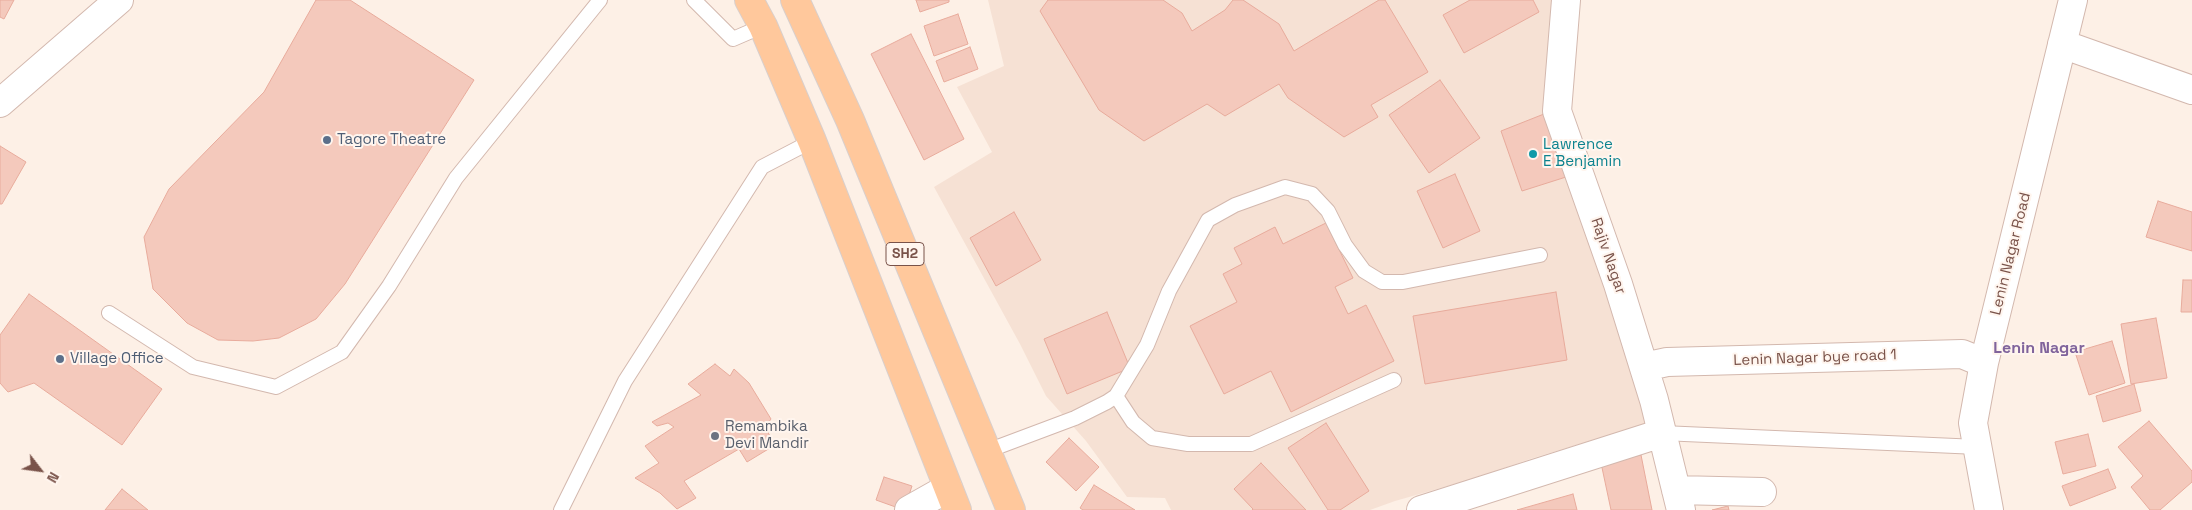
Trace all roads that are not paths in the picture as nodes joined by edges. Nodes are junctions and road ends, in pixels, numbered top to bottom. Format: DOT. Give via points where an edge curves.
graph roads {
  1 [pos="119,0"];
  2 [pos="600,0"];
  3 [pos="694,0"];
  4 [pos="748,0"];
  5 [pos="795,0"];
  6 [pos="1566,0"];
  7 [pos="2073,0"];
  8 [pos="763,26"];
  9 [pos="2062,44"];
  10 [pos="2192,90"];
  11 [pos="0,102"];
  12 [pos="812,141"];
  13 [pos="1540,255"];
  14 [pos="109,313"];
  15 [pos="1984,363"];
  16 [pos="1644,367"];
  17 [pos="1394,380"];
  18 [pos="1116,396"];
  19 [pos="1662,433"];
  20 [pos="1978,447"];
  21 [pos="987,451"];
  22 [pos="1762,492"];
  23 [pos="952,499"];
  24 [pos="1678,500"];
  25 [pos="561,510"];
  26 [pos="909,510"];
  27 [pos="1011,510"];
  28 [pos="1421,510"];
  29 [pos="1989,510"];
  1 -- 11 [label="street"];
  2 -- 14 [label="lane" via="456,178 389,286 342,352 276,387 193,367"];
  3 -- 8 [label="lane" via="733,39"];
  4 -- 8 [label="main road"];
  5 -- 21 [label="main road, SH2" via="850,120"];
  6 -- 16 [label="street, Rajiv Nagar" via="1557,111"];
  7 -- 9 [label="street, Lenin Nagar Road"];
  8 -- 12 [label="main road"];
  9 -- 10 [label="street"];
  9 -- 15 [label="street, Lenin Nagar Road"];
  12 -- 23 [label="main road"];
  12 -- 25 [label="lane" via="762,166 625,382"];
  13 -- 18 [label="lane" via="1403,282 1382,282 1364,271 1328,211 1312,194 1285,187 1235,205 1208,220 1169,291 1147,345"];
  15 -- 16 [label="street, Lenin Nagar bye road 1" via="1962,354 1667,362"];
  15 -- 20 [label="street, Lenin Nagar Road" via="1973,423"];
  16 -- 19 [label="street, Rajiv Nagar"];
  17 -- 18 [label="lane" via="1251,444 1188,444 1152,438 1132,422"];
  18 -- 21 [label="lane" via="1075,418"];
  19 -- 20 [label="lane"];
  19 -- 24 [label="street, Rajiv Nagar"];
  19 -- 28 [label="street"];
  20 -- 29 [label="street, Lenin Nagar Road"];
  21 -- 27 [label="main road, SH2"];
  22 -- 24 [label="street"];
  23 -- 26 [label="street"];
}
